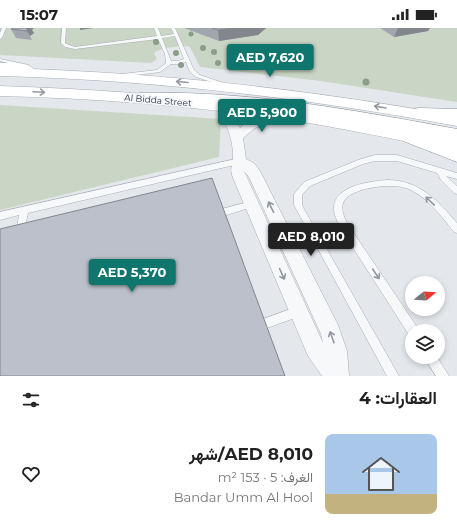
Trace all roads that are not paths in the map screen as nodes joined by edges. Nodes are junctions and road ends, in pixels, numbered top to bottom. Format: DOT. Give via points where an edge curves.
graph roads {
  1 [pos="4,28"];
  2 [pos="64,28"];
  3 [pos="156,28"];
  4 [pos="174,28"];
  5 [pos="176,36"];
  6 [pos="0,38"];
  7 [pos="159,38"];
  8 [pos="171,51"];
  9 [pos="182,52"];
  10 [pos="0,60"];
  11 [pos="186,60"];
  12 [pos="170,62"];
  13 [pos="0,67"];
  14 [pos="0,72"];
  15 [pos="30,72"];
  16 [pos="118,77"];
  17 [pos="231,87"];
  18 [pos="0,91"];
  19 [pos="140,98"];
  20 [pos="221,106"];
  21 [pos="278,114"];
  22 [pos="418,114"];
  23 [pos="457,114"];
  24 [pos="457,121"];
  25 [pos="457,135"];
  26 [pos="237,136"];
  27 [pos="408,137"];
  28 [pos="457,146"];
  29 [pos="457,155"];
  30 [pos="240,160"];
  31 [pos="439,170"];
  32 [pos="457,176"];
  33 [pos="457,191"];
  34 [pos="252,204"];
  35 [pos="24,210"];
  36 [pos="0,216"];
  37 [pos="206,217"];
  38 [pos="457,229"];
  39 [pos="20,237"];
  40 [pos="299,311"];
  41 [pos="408,324"];
  42 [pos="248,330"];
  43 [pos="435,364"];
  44 [pos="338,376"];
  45 [pos="393,376"];
  46 [pos="443,376"];
  1 -- 6 [label="lane"];
  2 -- 7 [label="lane" via="63,43 79,48"];
  3 -- 7 [label="lane"];
  4 -- 5 [label="lane"];
  5 -- 7 [label="lane"];
  5 -- 9 [label="lane"];
  7 -- 8 [label="lane"];
  8 -- 9 [label="lane"];
  8 -- 12 [label="lane"];
  9 -- 11 [label="lane"];
  10 -- 15 [label="lane" via="23,64"];
  11 -- 12 [label="lane"];
  11 -- 17 [label="lane" via="195,74"];
  12 -- 16 [label="lane" via="158,71"];
  13 -- 15 [label="main road"];
  14 -- 15 [label="main road, Al Bidda Street"];
  15 -- 16 [label="main road, Al Bidda Street"];
  17 -- 16 [label="main road, Al Bidda Street, one-way"];
  22 -- 17 [label="main road, Al Bidda Street, one-way" via="340,100"];
  18 -- 19 [label="main road, Al Bidda Street, one-way"];
  19 -- 20 [label="main road, Al Bidda Street"];
  19 -- 25 [label="main road" via="175,96 251,101"];
  20 -- 21 [label="main road, Al Bidda Street"];
  20 -- 26 [label="street"];
  21 -- 26 [label="street"];
  21 -- 27 [label="main road, Al Bidda Street"];
  22 -- 23 [label="main road"];
  22 -- 24 [label="main road, Al Bidda Street"];
  26 -- 30 [label="street"];
  27 -- 28 [label="main road, Al Bidda Street"];
  27 -- 29 [label="main road"];
  30 -- 34 [label="street" via="238,173"];
  30 -- 35 [label="lane"];
  44 -- 30 [label="street, one-way" via="331,332 255,175"];
  31 -- 32 [label="lane"];
  31 -- 33 [label="lane"];
  31 -- 45 [label="lane" via="397,158 375,158 307,184 298,194 301,211"];
  34 -- 37 [label="lane"];
  34 -- 40 [label="street, one-way"];
  35 -- 36 [label="lane"];
  35 -- 39 [label="lane"];
  38 -- 41 [label="lane, one-way" via="425,196 413,188 400,184 387,182 353,189 344,194 339,202 338,213 344,226"];
  40 -- 42 [label="lane"];
  40 -- 44 [label="street" via="315,349"];
  43 -- 46 [label="lane"];
}
